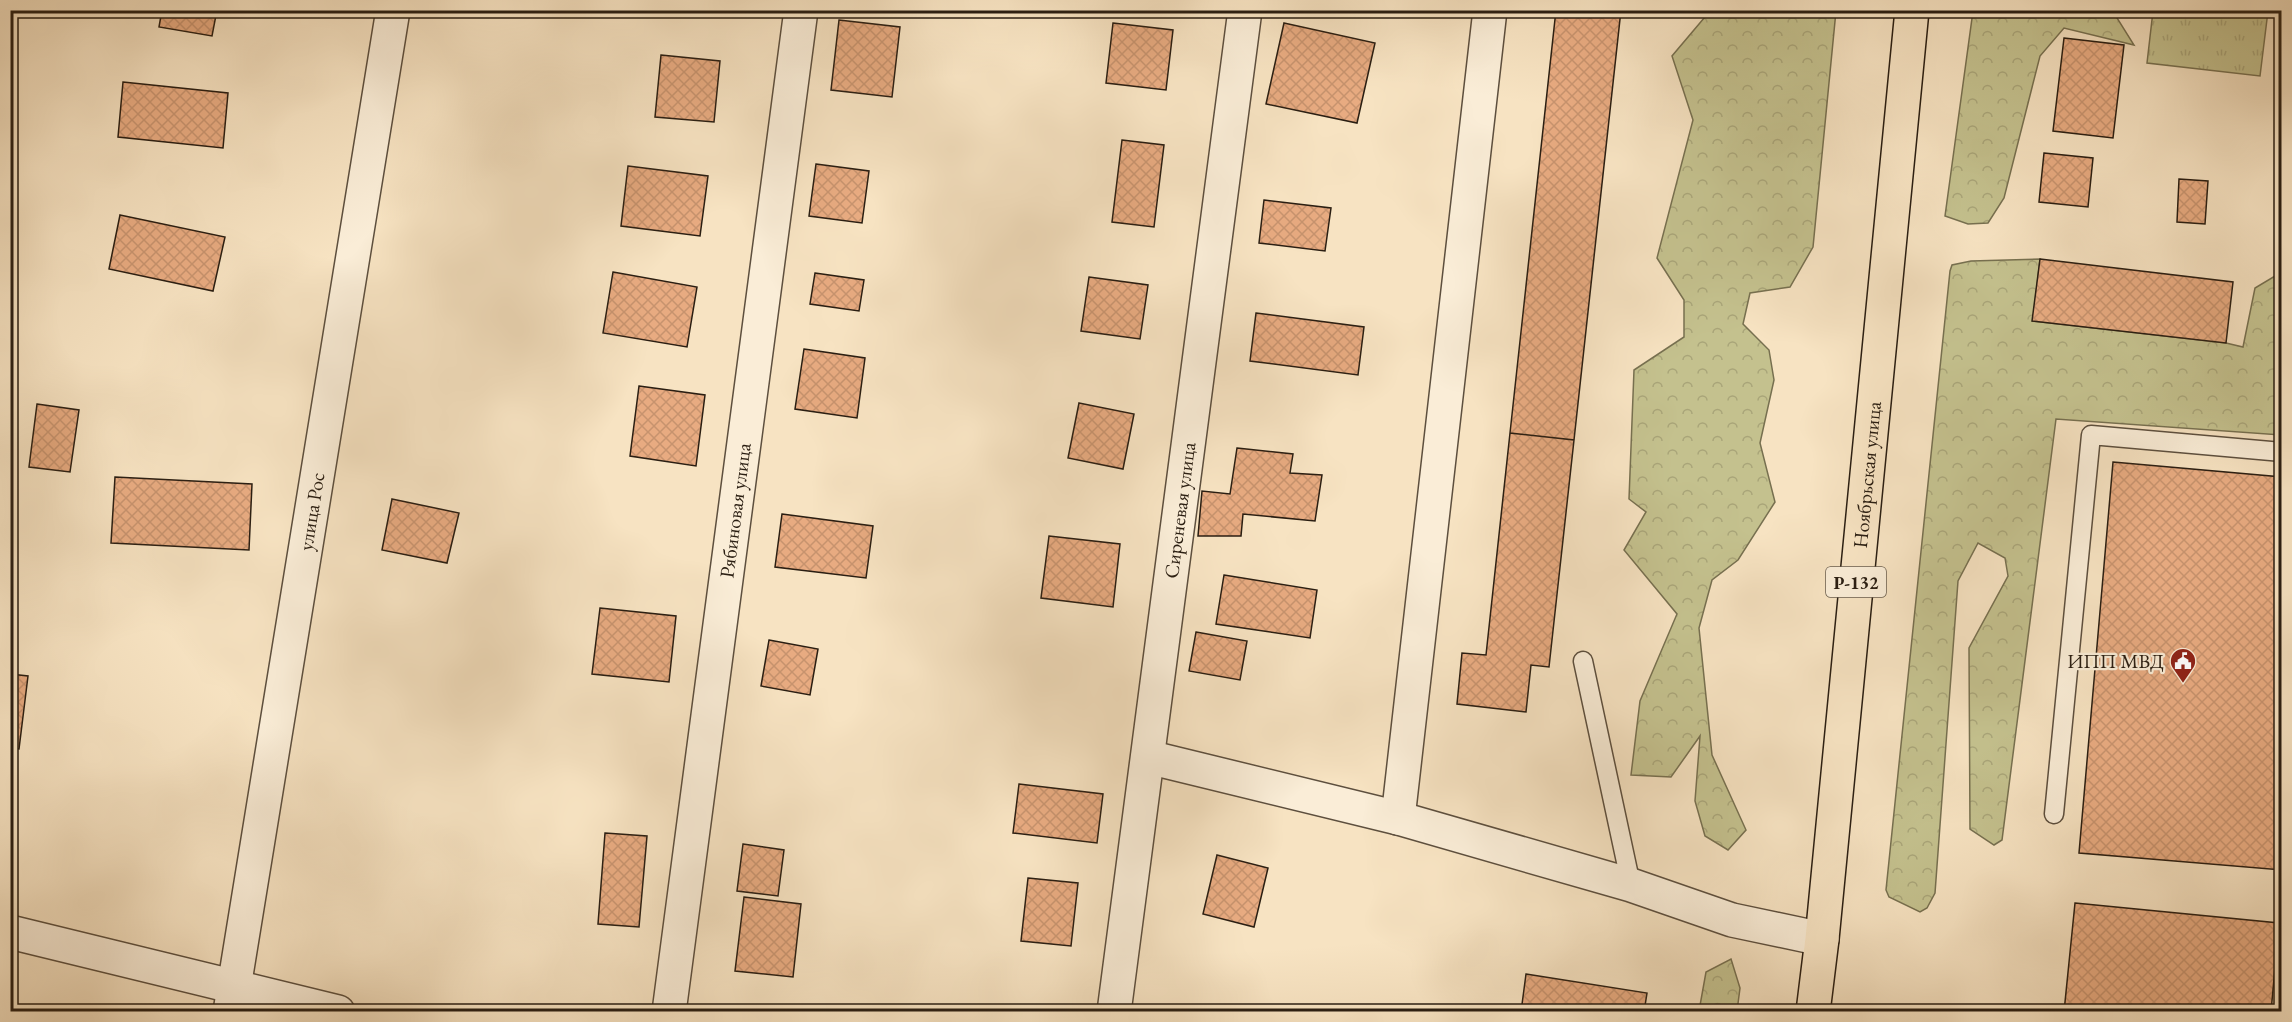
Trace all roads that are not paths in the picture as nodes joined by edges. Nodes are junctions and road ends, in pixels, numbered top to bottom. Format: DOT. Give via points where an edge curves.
graph roads {
  1 [pos="393,10"];
  2 [pos="801,10"];
  3 [pos="1245,10"];
  4 [pos="1490,10"];
  5 [pos="1911,10"];
  6 [pos="2282,452"];
  7 [pos="1582,661"];
  8 [pos="1148,757"];
  9 [pos="2054,814"];
  10 [pos="1398,818"];
  11 [pos="1631,885"];
  12 [pos="10,932"];
  13 [pos="1822,939"];
  14 [pos="231,999"];
  15 [pos="338,1011"];
  16 [pos="669,1011"];
  17 [pos="1114,1011"];
  18 [pos="1813,1011"];
  1 -- 14 [label="street, улица Рос"];
  2 -- 16 [label="street, Рябиновая улица"];
  3 -- 8 [label="street, Сиреневая улица"];
  4 -- 10 [label="street"];
  5 -- 13 [label="highway, Ноябрьская улица / Р-132"];
  6 -- 9 [label="lane" via="2091,435"];
  7 -- 11 [label="lane"];
  8 -- 10 [label="street"];
  8 -- 17 [label="street, Сиреневая улица"];
  10 -- 11 [label="street"];
  11 -- 13 [label="street" via="1732,920"];
  12 -- 14 [label="street"];
  13 -- 18 [label="highway, Ноябрьская улица / Р-132"];
  14 -- 15 [label="street"];
}
